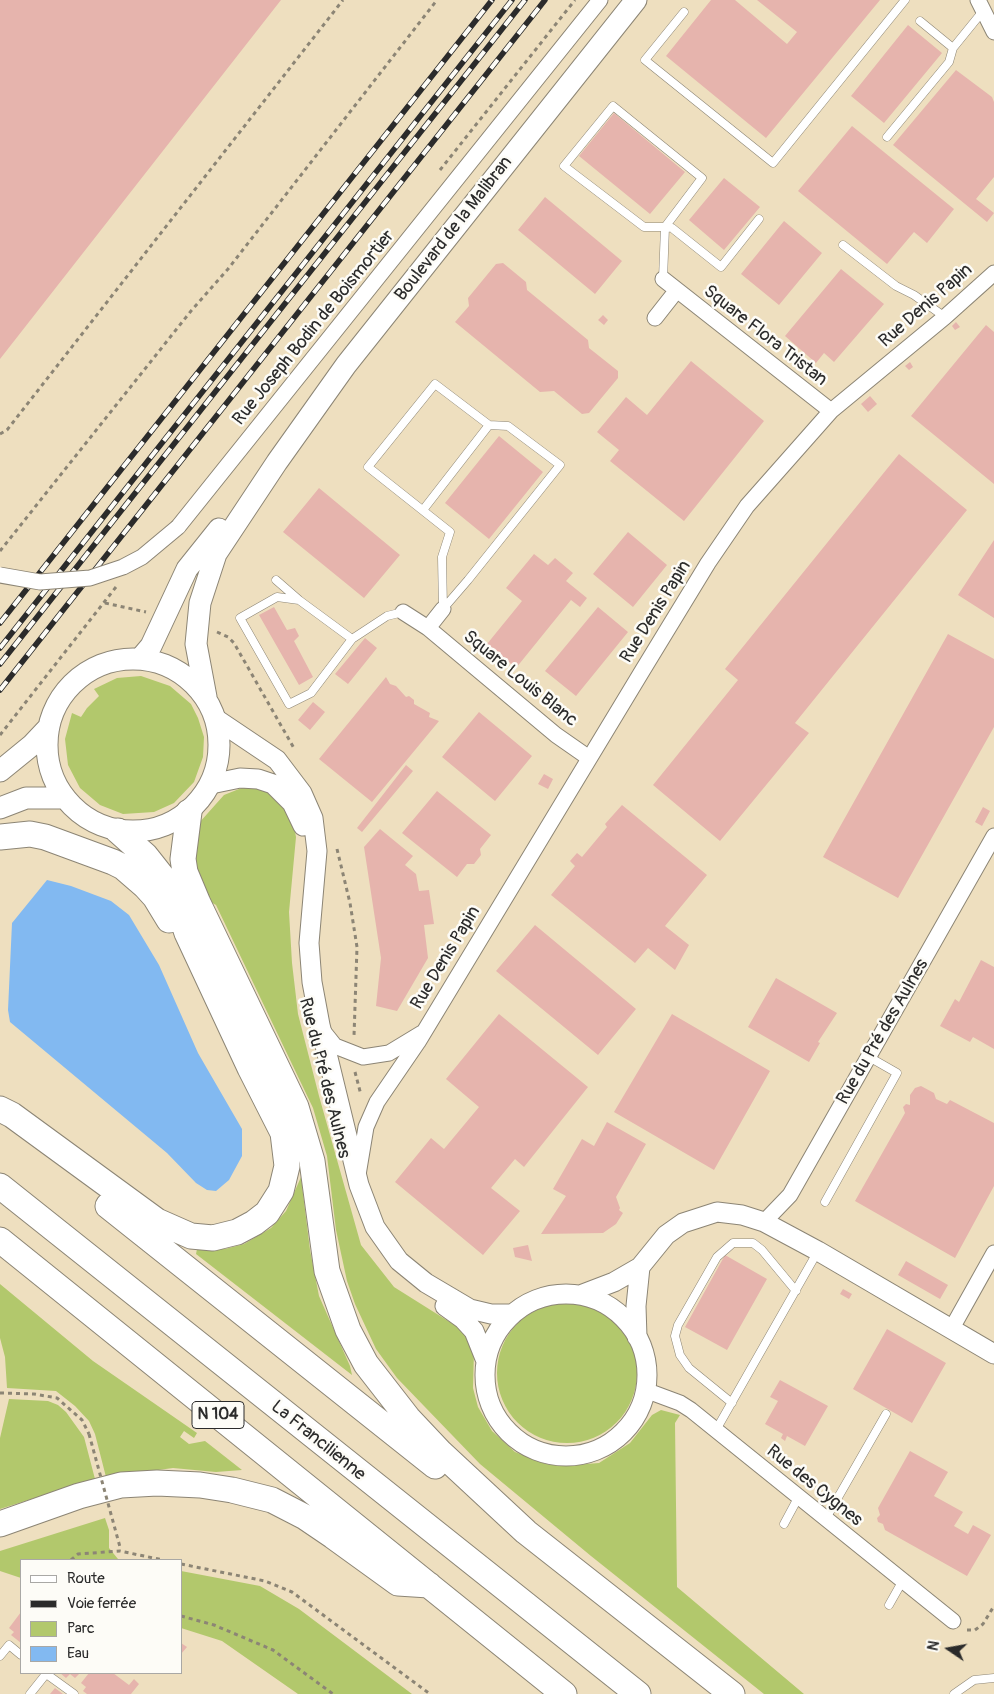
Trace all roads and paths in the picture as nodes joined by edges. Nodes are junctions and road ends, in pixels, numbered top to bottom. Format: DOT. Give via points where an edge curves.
graph roads {
  1 [pos="343,0"];
  2 [pos="437,0"];
  3 [pos="600,0"];
  4 [pos="636,0"];
  5 [pos="905,0"];
  6 [pos="981,5"];
  7 [pos="684,12"];
  8 [pos="920,21"];
  9 [pos="994,32"];
  10 [pos="953,48"];
  11 [pos="887,137"];
  12 [pos="759,219"];
  13 [pos="665,227"];
  14 [pos="842,245"];
  15 [pos="994,273"];
  16 [pos="663,279"];
  17 [pos="676,290"];
  18 [pos="655,318"];
  19 [pos="945,318"];
  20 [pos="831,411"];
  21 [pos="490,425"];
  22 [pos="0,434"];
  23 [pos="277,462"];
  24 [pos="423,510"];
  25 [pos="0,551"];
  26 [pos="0,575"];
  27 [pos="276,580"];
  28 [pos="299,600"];
  29 [pos="443,609"];
  30 [pos="403,612"];
  31 [pos="428,628"];
  32 [pos="352,639"];
  33 [pos="140,659"];
  34 [pos="206,698"];
  35 [pos="216,719"];
  36 [pos="49,727"];
  37 [pos="589,758"];
  38 [pos="0,771"];
  39 [pos="211,784"];
  40 [pos="64,798"];
  41 [pos="0,808"];
  42 [pos="189,812"];
  43 [pos="118,831"];
  44 [pos="0,837"];
  45 [pos="992,846"];
  46 [pos="187,933"];
  47 [pos="320,1026"];
  48 [pos="425,1030"];
  49 [pos="869,1057"];
  50 [pos="0,1109"];
  51 [pos="0,1116"];
  52 [pos="358,1176"];
  53 [pos="0,1186"];
  54 [pos="825,1202"];
  55 [pos="764,1222"];
  56 [pos="0,1240"];
  57 [pos="818,1251"];
  58 [pos="994,1253"];
  59 [pos="640,1267"];
  60 [pos="796,1291"];
  61 [pos="580,1295"];
  62 [pos="512,1314"];
  63 [pos="952,1328"];
  64 [pos="637,1337"];
  65 [pos="994,1354"];
  66 [pos="486,1361"];
  67 [pos="645,1390"];
  68 [pos="0,1393"];
  69 [pos="732,1403"];
  70 [pos="886,1414"];
  71 [pos="716,1430"];
  72 [pos="798,1498"];
  73 [pos="825,1520"];
  74 [pos="0,1524"];
  75 [pos="784,1524"];
  76 [pos="526,1532"];
  77 [pos="120,1549"];
  78 [pos="72,1559"];
  79 [pos="159,1559"];
  80 [pos="182,1564"];
  81 [pos="902,1582"];
  82 [pos="429,1585"];
  83 [pos="889,1605"];
  84 [pos="994,1606"];
  85 [pos="182,1616"];
  86 [pos="953,1622"];
  87 [pos="20,1654"];
  88 [pos="0,1656"];
  89 [pos="45,1674"];
  90 [pos="47,1674"];
  91 [pos="994,1678"];
  92 [pos="30,1694"];
  93 [pos="74,1694"];
  94 [pos="333,1694"];
  95 [pos="430,1694"];
  96 [pos="564,1694"];
  97 [pos="638,1694"];
  98 [pos="732,1694"];
  99 [pos="954,1694"];
  1 -- 22 [label="path" via="13,422"];
  2 -- 25 [label="path" via="228,269"];
  3 -- 26 [label="street, Rue Joseph Bodin de Boismortier, bridge" via="178,527 142,557 90,578 40,582"];
  4 -- 23 [label="main road, Boulevard de la Malibran" via="346,365"];
  5 -- 7 [label="lane" via="773,162 645,60"];
  6 -- 9 [label="street"];
  6 -- 10 [label="lane"];
  8 -- 10 [label="lane"];
  10 -- 11 [label="lane" via="949,62"];
  12 -- 13 [label="lane" via="721,268 672,228"];
  13 -- 13 [label="lane" via="702,178 613,106 564,166 644,227"];
  13 -- 16 [label="lane"];
  14 -- 19 [label="lane"];
  15 -- 19 [label="street, Rue Denis Papin"];
  16 -- 17 [label="street, Square Flora Tristan"];
  17 -- 18 [label="street, Square Flora Tristan"];
  17 -- 20 [label="street, Square Flora Tristan"];
  19 -- 20 [label="street, Rue Denis Papin"];
  20 -- 37 [label="street, Rue Denis Papin" via="741,514"];
  21 -- 24 [label="lane"];
  21 -- 24 [label="lane" via="435,384 368,467"];
  21 -- 29 [label="lane" via="508,426 560,465"];
  23 -- 33 [label="main road, Boulevard de la Malibran" via="191,564 151,646"];
  23 -- 34 [label="main road, Boulevard de la Malibran" via="216,554 208,572 200,603 196,644"];
  24 -- 29 [label="lane" via="450,532 442,557"];
  27 -- 28 [label="lane"];
  28 -- 32 [label="lane"];
  28 -- 32 [label="lane" via="277,597 240,618 289,704 311,693"];
  29 -- 31 [label="street"];
  30 -- 31 [label="street, Square Louis Blanc"];
  30 -- 32 [label="lane" via="387,616"];
  31 -- 37 [label="street, Square Louis Blanc" via="556,735"];
  33 -- 34 [label="main road" via="171,667 184,675"];
  33 -- 36 [label="main road" via="109,662 82,676 61,698"];
  34 -- 35 [label="main road"];
  35 -- 39 [label="main road" via="220,752"];
  35 -- 47 [label="street, Rue du Pré des Aulnes" via="277,760 298,787 313,818 317,851 310,943 312,982"];
  36 -- 38 [label="main road"];
  36 -- 40 [label="main road" via="48,756 56,785"];
  37 -- 48 [label="street, Rue Denis Papin"];
  39 -- 42 [label="main road"];
  39 -- 66 [label="street, Rue du Pré des Aulnes" via="240,778 264,780 279,788 297,811 305,839 300,938 306,1012 361,1221 376,1248 405,1280 469,1325"];
  40 -- 41 [label="main road" via="26,798"];
  40 -- 43 [label="main road" via="88,819"];
  42 -- 43 [label="main road" via="156,829"];
  42 -- 76 [label="highway" via="183,858 185,872 299,1115 312,1160 328,1271 348,1330 366,1364 408,1418"];
  43 -- 46 [label="highway" via="146,855 164,879 177,903"];
  44 -- 46 [label="highway" via="22,834 45,837 123,867 155,896 172,924"];
  45 -- 49 [label="street, Rue du Pré des Aulnes"];
  46 -- 50 [label="highway" via="283,1133 286,1174 281,1191 267,1212 254,1223 229,1235 205,1238 176,1231 144,1212"];
  47 -- 48 [label="street, Rue Denis Papin" via="335,1046 363,1056 389,1053"];
  47 -- 52 [label="street, Rue du Pré des Aulnes"];
  48 -- 52 [label="street, Rue Denis Papin" via="372,1112 362,1144"];
  49 -- 54 [label="lane" via="897,1073"];
  49 -- 55 [label="street, Rue du Pré des Aulnes" via="790,1195"];
  51 -- 76 [label="highway" via="9,1127 482,1503"];
  52 -- 62 [label="street, Rue du Pré des Aulnes" via="369,1214 390,1250 426,1283 458,1303 491,1314"];
  53 -- 97 [label="highway, La Francilienne / N 104"];
  55 -- 57 [label="street"];
  55 -- 59 [label="street" via="717,1212 700,1216 666,1235"];
  56 -- 82 [label="highway, N 104"];
  57 -- 60 [label="lane"];
  57 -- 63 [label="street"];
  58 -- 63 [label="street"];
  59 -- 61 [label="street" via="614,1282"];
  59 -- 64 [label="street"];
  60 -- 69 [label="lane"];
  60 -- 69 [label="lane" via="762,1250 753,1243 742,1242 734,1243 717,1257 692,1299 675,1336 680,1355 689,1368"];
  61 -- 62 [label="street" via="544,1297"];
  61 -- 64 [label="street" via="616,1311"];
  62 -- 66 [label="street" via="495,1335"];
  63 -- 65 [label="street"];
  64 -- 67 [label="street" via="646,1367"];
  66 -- 67 [label="street" via="487,1393 500,1421 522,1443 551,1454 582,1454 611,1442 633,1419"];
  67 -- 71 [label="street, Rue des Cygnes" via="680,1403"];
  68 -- 77 [label="path, bridge" via="48,1395 63,1402 82,1420 89,1434"];
  69 -- 71 [label="lane"];
  70 -- 73 [label="lane"];
  71 -- 72 [label="street, Rue des Cygnes"];
  72 -- 73 [label="street, Rue des Cygnes"];
  72 -- 75 [label="lane"];
  73 -- 81 [label="street, Rue des Cygnes"];
  74 -- 82 [label="highway" via="121,1485 208,1486 272,1500 305,1517 398,1583"];
  76 -- 98 [label="highway"];
  77 -- 78 [label="path" via="78,1554"];
  77 -- 79 [label="path"];
  80 -- 95 [label="path" via="265,1581 292,1592"];
  81 -- 83 [label="lane"];
  81 -- 86 [label="street, Rue des Cygnes"];
  82 -- 96 [label="highway, N 104"];
  84 -- 86 [label="path" via="983,1624 975,1630 966,1630"];
  85 -- 94 [label="path" via="214,1625 273,1650"];
  87 -- 88 [label="lane" via="8,1645"];
  89 -- 92 [label="lane"];
  90 -- 93 [label="lane"];
  91 -- 99 [label="lane" via="974,1680"];
}
